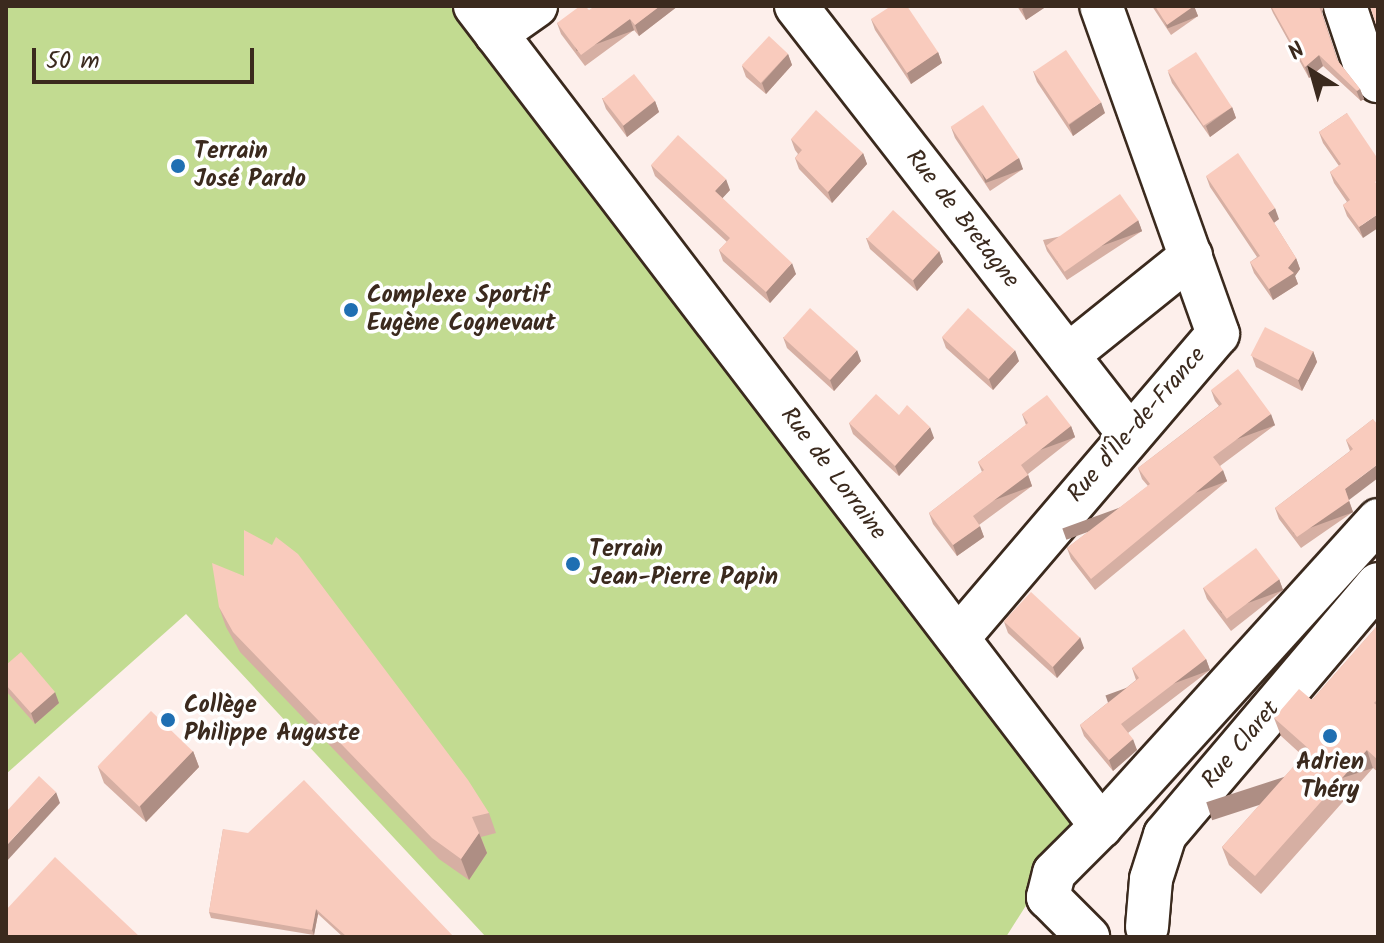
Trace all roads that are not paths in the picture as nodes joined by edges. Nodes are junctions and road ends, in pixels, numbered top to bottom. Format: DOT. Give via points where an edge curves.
graph roads {
  1 [pos="536,6"];
  2 [pos="796,6"];
  3 [pos="1101,6"];
  4 [pos="1345,6"];
  5 [pos="486,20"];
  6 [pos="1378,81"];
  7 [pos="1191,256"];
  8 [pos="1068,355"];
  9 [pos="1128,433"];
  10 [pos="1378,520"];
  11 [pos="1378,584"];
  12 [pos="958,638"];
  13 [pos="1101,826"];
  14 [pos="1154,932"];
  15 [pos="1088,937"];
  16 [pos="1097,937"];
  1 -- 5 [label="street"];
  2 -- 8 [label="street, Rue de Bretagne"];
  3 -- 7 [label="street, Rue d'Île-de-France"];
  4 -- 6 [label="street" via="1364,63"];
  5 -- 12 [label="street, Rue de Lorraine"];
  7 -- 8 [label="street"];
  7 -- 9 [label="street, Rue d'Île-de-France" via="1218,334"];
  8 -- 9 [label="street, Rue de Bretagne"];
  9 -- 12 [label="street, Rue d'Île-de-France"];
  10 -- 13 [label="street"];
  11 -- 14 [label="street, Rue Claret" via="1165,835 1151,879"];
  12 -- 13 [label="street, Rue de Lorraine"];
  13 -- 15 [label="street" via="1054,873 1048,897"];
  14 -- 16 [label="street" via="1127,923"];
}
